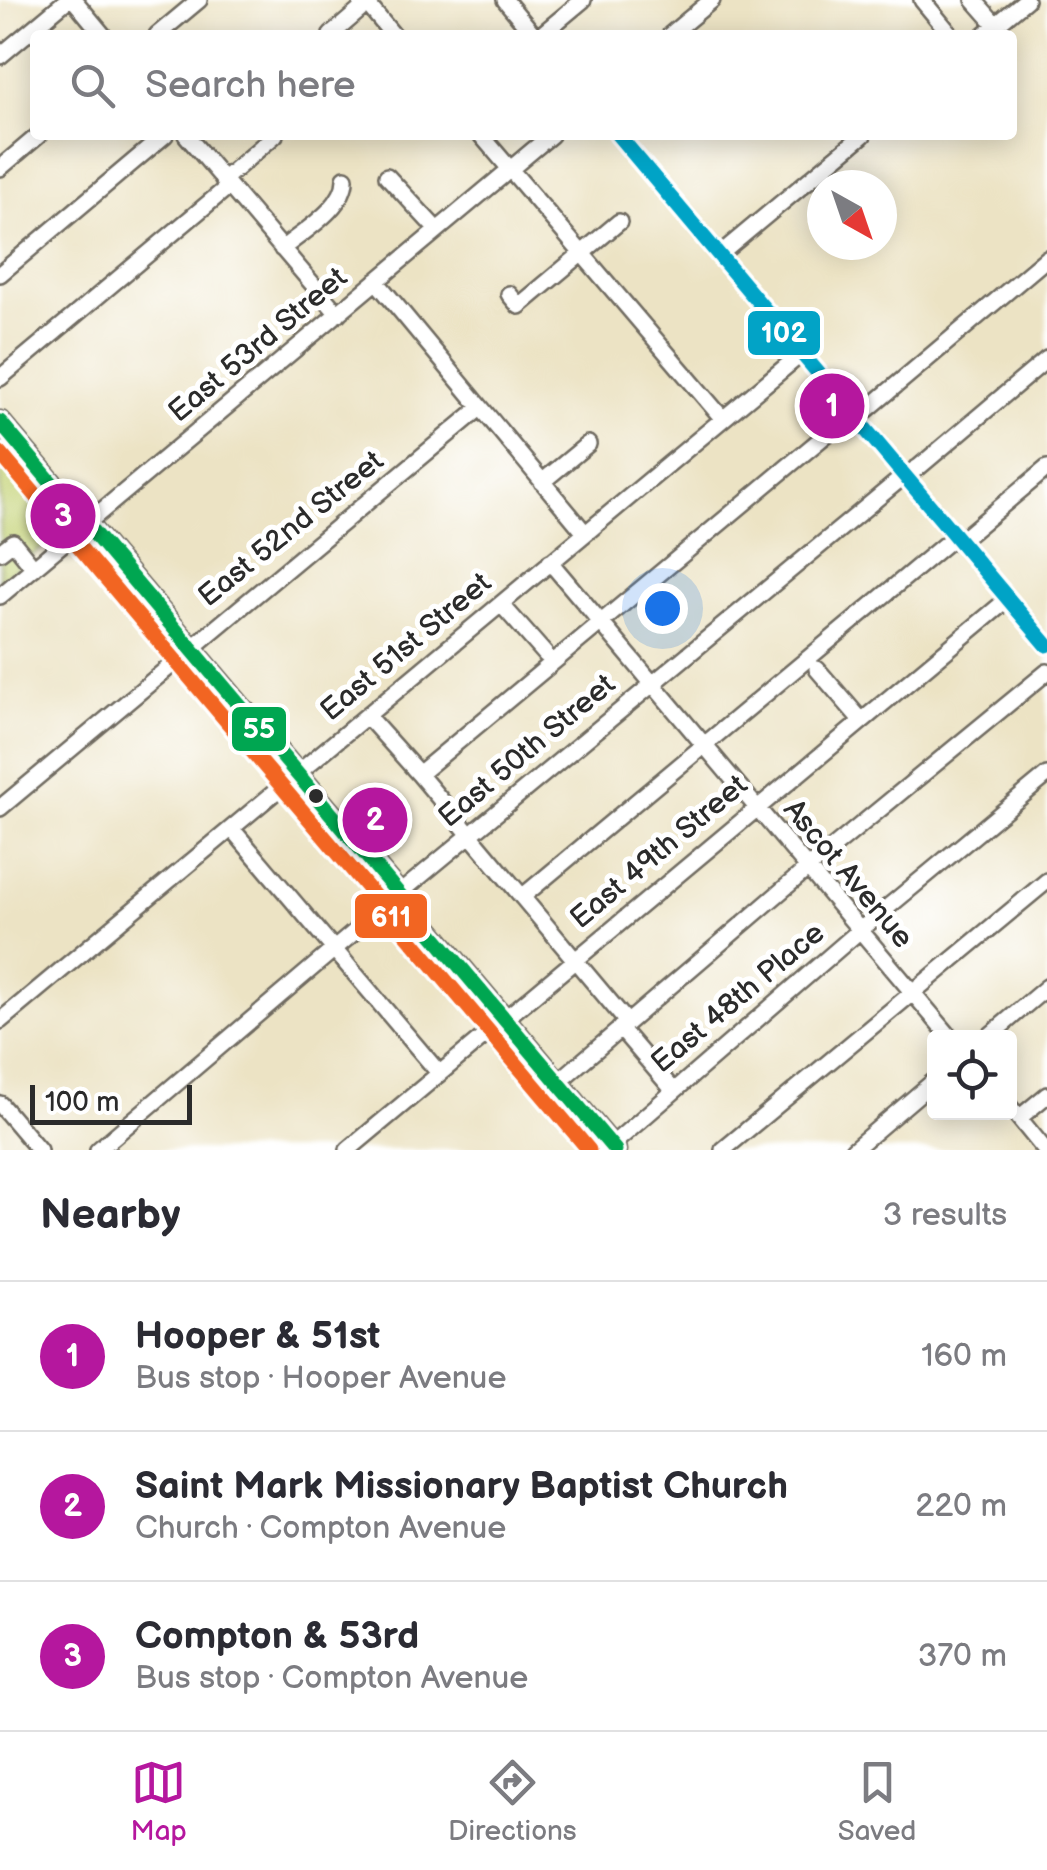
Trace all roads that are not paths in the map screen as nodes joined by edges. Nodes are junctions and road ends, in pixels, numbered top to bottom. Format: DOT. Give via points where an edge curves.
graph roads {
  1 [pos="71,0"];
  2 [pos="199,0"];
  3 [pos="363,0"];
  4 [pos="505,0"];
  5 [pos="582,0"];
  6 [pos="712,0"];
  7 [pos="922,0"];
  8 [pos="974,0"];
  9 [pos="1025,0"];
  10 [pos="33,30"];
  11 [pos="98,30"];
  12 [pos="164,30"];
  13 [pos="337,30"];
  14 [pos="389,30"];
  15 [pos="533,30"];
  16 [pos="544,30"];
  17 [pos="676,30"];
  18 [pos="947,30"];
  19 [pos="989,30"];
  20 [pos="30,32"];
  21 [pos="0,56"];
  22 [pos="33,140"];
  23 [pos="159,140"];
  24 [pos="190,140"];
  25 [pos="270,140"];
  26 [pos="486,140"];
  27 [pos="545,140"];
  28 [pos="622,140"];
  29 [pos="857,140"];
  30 [pos="0,168"];
  31 [pos="511,168"];
  32 [pos="386,176"];
  33 [pos="345,178"];
  34 [pos="226,183"];
  35 [pos="619,222"];
  36 [pos="438,230"];
  37 [pos="282,249"];
  38 [pos="582,254"];
  39 [pos="719,255"];
  40 [pos="1047,258"];
  41 [pos="0,274"];
  42 [pos="376,281"];
  43 [pos="509,294"];
  44 [pos="338,314"];
  45 [pos="801,354"];
  46 [pos="1047,359"];
  47 [pos="0,378"];
  48 [pos="480,408"];
  49 [pos="854,416"];
  50 [pos="723,419"];
  51 [pos="0,422"];
  52 [pos="588,444"];
  53 [pos="1047,468"];
  54 [pos="904,476"];
  55 [pos="542,482"];
  56 [pos="86,525"];
  57 [pos="585,532"];
  58 [pos="958,539"];
  59 [pos="0,552"];
  60 [pos="550,562"];
  61 [pos="34,568"];
  62 [pos="0,596"];
  63 [pos="1008,599"];
  64 [pos="500,604"];
  65 [pos="600,621"];
  66 [pos="1047,645"];
  67 [pos="192,646"];
  68 [pos="546,655"];
  69 [pos="817,669"];
  70 [pos="1047,672"];
  71 [pos="652,683"];
  72 [pos="368,716"];
  73 [pos="860,720"];
  74 [pos="704,744"];
  75 [pos="299,773"];
  76 [pos="418,774"];
  77 [pos="1047,775"];
  78 [pos="756,807"];
  79 [pos="0,808"];
  80 [pos="232,828"];
  81 [pos="470,835"];
  82 [pos="808,869"];
  83 [pos="1047,881"];
  84 [pos="398,894"];
  85 [pos="522,898"];
  86 [pos="859,931"];
  87 [pos="334,949"];
  88 [pos="574,959"];
  89 [pos="1047,988"];
  90 [pos="912,993"];
  91 [pos="504,1019"];
  92 [pos="0,1021"];
  93 [pos="623,1025"];
  94 [pos="943,1030"];
  95 [pos="997,1030"];
  96 [pos="439,1073"];
  97 [pos="557,1082"];
  98 [pos="927,1087"];
  99 [pos="673,1090"];
  100 [pos="1047,1095"];
  101 [pos="1017,1111"];
  102 [pos="3,1112"];
  103 [pos="1017,1117"];
  104 [pos="610,1148"];
  105 [pos="40,1150"];
  106 [pos="98,1150"];
  107 [pos="348,1150"];
  108 [pos="723,1150"];
  109 [pos="854,1150"];
  110 [pos="1045,1150"];
  1 -- 10 [label="street"];
  1 -- 11 [label="street"];
  2 -- 12 [label="street"];
  3 -- 13 [label="street"];
  3 -- 14 [label="street"];
  4 -- 15 [label="street"];
  5 -- 16 [label="street"];
  6 -- 17 [label="street"];
  7 -- 18 [label="street"];
  8 -- 19 [label="street"];
  9 -- 19 [label="street"];
  20 -- 21 [label="street"];
  22 -- 30 [label="street"];
  23 -- 41 [label="street"];
  24 -- 34 [label="street"];
  25 -- 34 [label="street"];
  26 -- 31 [label="street"];
  27 -- 31 [label="street, East 53rd Street"];
  28 -- 39 [label="street"];
  29 -- 39 [label="street"];
  31 -- 36 [label="street, East 53rd Street"];
  31 -- 38 [label="street"];
  32 -- 36 [label="street"];
  33 -- 37 [label="street" via="339,200"];
  34 -- 37 [label="street"];
  34 -- 47 [label="street"];
  35 -- 38 [label="street"];
  36 -- 42 [label="street, East 53rd Street"];
  37 -- 44 [label="street"];
  38 -- 43 [label="street" via="519,306"];
  38 -- 50 [label="street"];
  39 -- 45 [label="street"];
  40 -- 49 [label="street"];
  42 -- 44 [label="street, East 53rd Street"];
  42 -- 48 [label="street"];
  44 -- 56 [label="street, East 53rd Street"];
  45 -- 49 [label="street"];
  45 -- 50 [label="street, East 51st Street"];
  46 -- 54 [label="street, East 50th Street"];
  48 -- 55 [label="street"];
  48 -- 67 [label="street, East 52nd Street"];
  49 -- 54 [label="street"];
  49 -- 65 [label="street"];
  50 -- 57 [label="street, East 51st Street"];
  51 -- 56 [label="main road"];
  52 -- 55 [label="street"];
  53 -- 58 [label="street"];
  54 -- 58 [label="street"];
  54 -- 71 [label="street, East 50th Street"];
  55 -- 57 [label="street"];
  56 -- 61 [label="street, East 53rd Street"];
  56 -- 67 [label="main road"];
  57 -- 60 [label="street, East 51st Street"];
  58 -- 63 [label="street"];
  58 -- 74 [label="street"];
  59 -- 61 [label="street" via="13,542"];
  60 -- 64 [label="street, East 51st Street"];
  60 -- 65 [label="street, Ascot Avenue"];
  61 -- 62 [label="street, East 53rd Street"];
  63 -- 66 [label="street"];
  63 -- 73 [label="street, East 49th Street"];
  64 -- 68 [label="street"];
  64 -- 72 [label="street, East 51st Street"];
  65 -- 71 [label="street, Ascot Avenue"];
  65 -- 76 [label="street"];
  67 -- 75 [label="main road"];
  67 -- 79 [label="street, East 52nd Street"];
  69 -- 73 [label="street"];
  70 -- 82 [label="street"];
  71 -- 74 [label="street, Ascot Avenue"];
  71 -- 81 [label="street, East 50th Street"];
  72 -- 75 [label="street, East 51st Street"];
  72 -- 76 [label="street"];
  73 -- 78 [label="street, East 49th Street"];
  74 -- 78 [label="street, Ascot Avenue"];
  74 -- 85 [label="street"];
  75 -- 80 [label="street, East 51st Street"];
  75 -- 84 [label="main road"];
  76 -- 81 [label="street"];
  77 -- 86 [label="street, East 48th Place"];
  78 -- 82 [label="street, Ascot Avenue"];
  78 -- 88 [label="street, East 49th Street"];
  80 -- 87 [label="street"];
  80 -- 92 [label="street, East 51st Street"];
  81 -- 84 [label="street, East 50th Street"];
  81 -- 85 [label="street"];
  82 -- 86 [label="street, Ascot Avenue"];
  82 -- 93 [label="street"];
  83 -- 90 [label="street"];
  84 -- 87 [label="street, East 50th Street"];
  84 -- 91 [label="main road"];
  85 -- 88 [label="street"];
  86 -- 90 [label="street, Ascot Avenue"];
  86 -- 99 [label="street, East 48th Place"];
  87 -- 96 [label="street"];
  87 -- 106 [label="street, East 50th Street"];
  88 -- 91 [label="street, East 49th Street"];
  88 -- 93 [label="street"];
  89 -- 95 [label="street"];
  90 -- 94 [label="street, Ascot Avenue"];
  90 -- 108 [label="street"];
  91 -- 96 [label="street, East 49th Street"];
  91 -- 97 [label="main road"];
  93 -- 97 [label="street"];
  93 -- 99 [label="street"];
  96 -- 107 [label="street, East 49th Street"];
  97 -- 104 [label="main road"];
  98 -- 109 [label="street"];
  99 -- 104 [label="street, East 48th Place"];
  100 -- 101 [label="street"];
  102 -- 105 [label="street"];
  103 -- 110 [label="street"];
}
